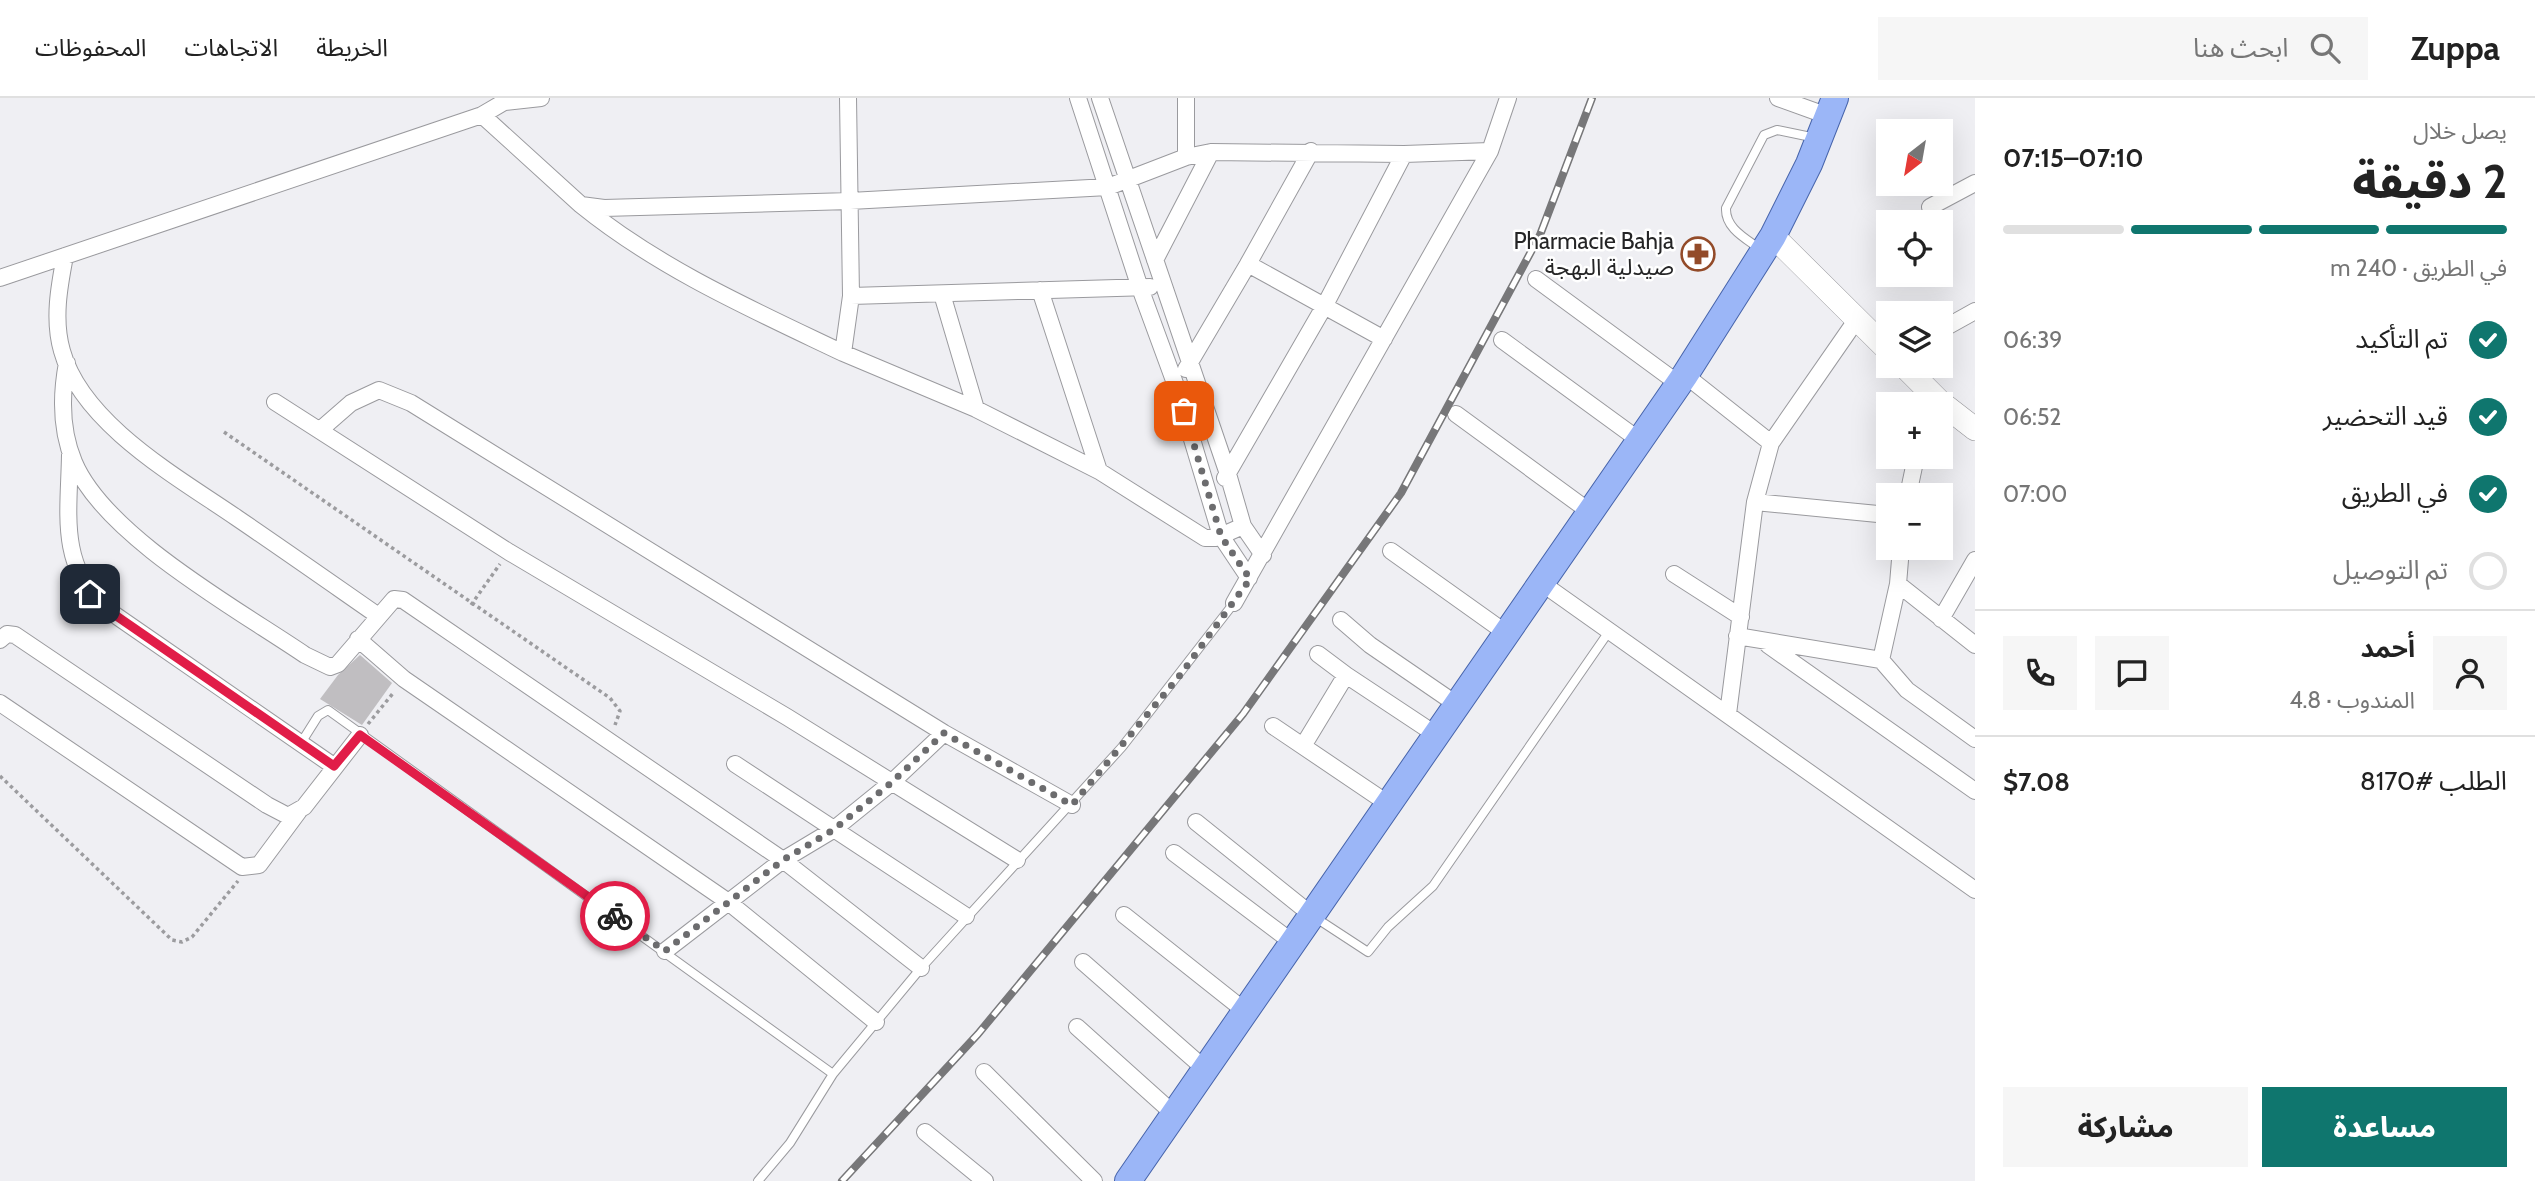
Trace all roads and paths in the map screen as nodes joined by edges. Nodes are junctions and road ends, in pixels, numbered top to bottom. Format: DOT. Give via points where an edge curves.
graph roads {
  1 [pos="541,98"];
  2 [pos="848,98"];
  3 [pos="1078,98"];
  4 [pos="1100,98"];
  5 [pos="1186,98"];
  6 [pos="1507,98"];
  7 [pos="1778,98"];
  8 [pos="508,100"];
  9 [pos="482,115"];
  10 [pos="1827,118"];
  11 [pos="1311,151"];
  12 [pos="1490,151"];
  13 [pos="1211,152"];
  14 [pos="1404,154"];
  15 [pos="1186,157"];
  16 [pos="1127,182"];
  17 [pos="1975,183"];
  18 [pos="1108,187"];
  19 [pos="850,201"];
  20 [pos="581,205"];
  21 [pos="1930,207"];
  22 [pos="1768,244"];
  23 [pos="65,256"];
  24 [pos="1155,260"];
  25 [pos="1248,264"];
  26 [pos="0,278"];
  27 [pos="1536,279"];
  28 [pos="1163,287"];
  29 [pos="1140,288"];
  30 [pos="1040,290"];
  31 [pos="942,294"];
  32 [pos="850,296"];
  33 [pos="1325,305"];
  34 [pos="1975,311"];
  35 [pos="1857,319"];
  36 [pos="1953,323"];
  37 [pos="1876,338"];
  38 [pos="1384,339"];
  39 [pos="1502,340"];
  40 [pos="843,354"];
  41 [pos="67,363"];
  42 [pos="1190,364"];
  43 [pos="1918,378"];
  44 [pos="1682,380"];
  45 [pos="1176,386"];
  46 [pos="1930,392"];
  47 [pos="275,402"];
  48 [pos="976,408"];
  49 [pos="1953,412"];
  50 [pos="1456,414"];
  51 [pos="1975,429"];
  52 [pos="320,430"];
  53 [pos="224,432"];
  54 [pos="1639,440"];
  55 [pos="1771,443"];
  56 [pos="70,449"];
  57 [pos="1099,471"];
  58 [pos="1228,474"];
  59 [pos="1211,501"];
  60 [pos="1755,502"];
  61 [pos="1590,512"];
  62 [pos="1876,514"];
  63 [pos="1243,526"];
  64 [pos="1221,536"];
  65 [pos="1391,551"];
  66 [pos="509,552"];
  67 [pos="1263,555"];
  68 [pos="1900,560"];
  69 [pos="1975,560"];
  70 [pos="1674,574"];
  71 [pos="1250,579"];
  72 [pos="1543,583"];
  73 [pos="1898,584"];
  74 [pos="1234,603"];
  75 [pos="471,605"];
  76 [pos="377,615"];
  77 [pos="1741,617"];
  78 [pos="1341,620"];
  79 [pos="1941,620"];
  80 [pos="1610,631"];
  81 [pos="1506,633"];
  82 [pos="1737,636"];
  83 [pos="358,639"];
  84 [pos="0,640"];
  85 [pos="1763,641"];
  86 [pos="1975,645"];
  87 [pos="1318,654"];
  88 [pos="1881,660"];
  89 [pos="1346,675"];
  90 [pos="404,679"];
  91 [pos="0,703"];
  92 [pos="1455,704"];
  93 [pos="1728,714"];
  94 [pos="1273,726"];
  95 [pos="944,733"];
  96 [pos="1435,734"];
  97 [pos="360,735"];
  98 [pos="607,739"];
  99 [pos="1975,739"];
  100 [pos="301,743"];
  101 [pos="1303,746"];
  102 [pos="735,764"];
  103 [pos="334,766"];
  104 [pos="0,776"];
  105 [pos="891,783"];
  106 [pos="1975,791"];
  107 [pos="1072,805"];
  108 [pos="1390,805"];
  109 [pos="299,811"];
  110 [pos="1196,822"];
  111 [pos="833,830"];
  112 [pos="1174,853"];
  113 [pos="783,860"];
  114 [pos="1017,860"];
  115 [pos="248,869"];
  116 [pos="1975,890"];
  117 [pos="727,901"];
  118 [pos="1124,915"];
  119 [pos="967,916"];
  120 [pos="1313,916"];
  121 [pos="1292,943"];
  122 [pos="665,951"];
  123 [pos="1083,962"];
  124 [pos="921,968"];
  125 [pos="1245,1011"];
  126 [pos="876,1022"];
  127 [pos="1077,1027"];
  128 [pos="1205,1069"];
  129 [pos="984,1072"];
  130 [pos="833,1074"];
  131 [pos="1175,1115"];
  132 [pos="925,1132"];
  133 [pos="758,1181"];
  134 [pos="985,1181"];
  135 [pos="1094,1181"];
  136 [pos="1128,1181"];
  1 -- 8 [label="street"];
  2 -- 19 [label="street"];
  3 -- 18 [label="street"];
  4 -- 16 [label="street"];
  5 -- 15 [label="street"];
  6 -- 12 [label="street"];
  7 -- 10 [label="street"];
  8 -- 9 [label="street"];
  9 -- 20 [label="street"];
  9 -- 23 [label="street"];
  10 -- 22 [label="main road"];
  10 -- 22 [label="lane" via="1764,135 1726,208 1725,218 1731,227"];
  11 -- 13 [label="street"];
  11 -- 14 [label="street"];
  11 -- 25 [label="street"];
  12 -- 14 [label="street"];
  12 -- 38 [label="street"];
  13 -- 15 [label="street"];
  13 -- 24 [label="street"];
  14 -- 33 [label="street"];
  15 -- 16 [label="street"];
  16 -- 18 [label="street"];
  16 -- 24 [label="street"];
  17 -- 21 [label="street"];
  18 -- 19 [label="street"];
  18 -- 29 [label="street"];
  19 -- 20 [label="street" via="630,208"];
  19 -- 32 [label="street"];
  20 -- 40 [label="street" via="620,237 733,301"];
  22 -- 35 [label="street"];
  22 -- 44 [label="main road"];
  23 -- 26 [label="street"];
  23 -- 41 [label="street" via="57,297"];
  24 -- 28 [label="street"];
  25 -- 33 [label="street"];
  25 -- 42 [label="street"];
  27 -- 44 [label="street"];
  28 -- 29 [label="street"];
  28 -- 42 [label="street"];
  29 -- 30 [label="street"];
  29 -- 45 [label="street"];
  30 -- 31 [label="street"];
  30 -- 57 [label="street"];
  31 -- 32 [label="street"];
  31 -- 48 [label="street"];
  32 -- 40 [label="street"];
  33 -- 38 [label="street"];
  33 -- 58 [label="street"];
  34 -- 36 [label="street"];
  35 -- 37 [label="street"];
  35 -- 55 [label="street"];
  38 -- 67 [label="street"];
  39 -- 54 [label="street"];
  40 -- 48 [label="street"];
  41 -- 56 [label="street" via="62,388"];
  41 -- 76 [label="street" via="106,418 152,461"];
  42 -- 45 [label="street"];
  42 -- 58 [label="street"];
  43 -- 46 [label="street"];
  44 -- 54 [label="main road"];
  44 -- 55 [label="street"];
  45 -- 59 [label="street"];
  47 -- 52 [label="street"];
  48 -- 57 [label="street"];
  49 -- 51 [label="street"];
  50 -- 61 [label="street"];
  52 -- 66 [label="street"];
  52 -- 95 [label="street" via="368,394 379,390 394,395"];
  53 -- 75 [label="path"];
  54 -- 61 [label="main road"];
  55 -- 60 [label="street"];
  56 -- 83 [label="street" via="90,491 118,523 305,655 324,666 335,666"];
  56 -- 100 [label="street" via="69,548 90,594"];
  57 -- 64 [label="street" via="1205,538"];
  58 -- 59 [label="street"];
  58 -- 63 [label="street"];
  59 -- 64 [label="street"];
  60 -- 62 [label="street"];
  60 -- 77 [label="street"];
  61 -- 72 [label="main road"];
  63 -- 64 [label="street"];
  63 -- 67 [label="street"];
  64 -- 71 [label="street"];
  65 -- 81 [label="street"];
  66 -- 75 [label="path"];
  66 -- 105 [label="street"];
  67 -- 71 [label="street"];
  68 -- 73 [label="street"];
  69 -- 79 [label="street"];
  70 -- 77 [label="street"];
  71 -- 74 [label="street"];
  72 -- 80 [label="street"];
  72 -- 81 [label="main road"];
  73 -- 79 [label="street"];
  73 -- 88 [label="street"];
  74 -- 107 [label="lane"];
  75 -- 98 [label="path" via="610,698 620,711"];
  76 -- 83 [label="street"];
  76 -- 98 [label="street" via="394,599 403,600"];
  77 -- 82 [label="street"];
  78 -- 92 [label="street"];
  79 -- 86 [label="street"];
  80 -- 93 [label="street"];
  80 -- 120 [label="lane" via="1433,886 1368,952"];
  81 -- 92 [label="main road"];
  82 -- 85 [label="street"];
  82 -- 93 [label="street"];
  83 -- 90 [label="street"];
  84 -- 109 [label="street" via="15,635 267,805 288,816"];
  85 -- 88 [label="street"];
  85 -- 106 [label="street"];
  87 -- 89 [label="street"];
  88 -- 99 [label="street" via="1907,690"];
  89 -- 96 [label="street"];
  89 -- 101 [label="street"];
  90 -- 97 [label="path"];
  90 -- 117 [label="street"];
  91 -- 115 [label="street"];
  92 -- 96 [label="main road"];
  93 -- 116 [label="street"];
  94 -- 101 [label="street"];
  95 -- 105 [label="street"];
  95 -- 107 [label="street"];
  96 -- 108 [label="main road"];
  97 -- 100 [label="lane" via="327,709"];
  97 -- 103 [label="street"];
  97 -- 122 [label="lane"];
  98 -- 113 [label="street"];
  100 -- 103 [label="street"];
  101 -- 108 [label="street"];
  102 -- 111 [label="street"];
  103 -- 109 [label="street"];
  104 -- 115 [label="path" via="172,940 183,942 192,937"];
  105 -- 111 [label="street"];
  105 -- 114 [label="street"];
  107 -- 114 [label="lane"];
  108 -- 120 [label="main road"];
  109 -- 115 [label="street" via="263,860"];
  110 -- 120 [label="street"];
  111 -- 113 [label="street"];
  111 -- 119 [label="street"];
  112 -- 121 [label="street"];
  113 -- 117 [label="street"];
  113 -- 124 [label="street"];
  114 -- 119 [label="lane"];
  117 -- 122 [label="street"];
  117 -- 126 [label="street"];
  118 -- 125 [label="street"];
  119 -- 124 [label="lane"];
  120 -- 121 [label="main road"];
  121 -- 125 [label="main road"];
  122 -- 130 [label="lane"];
  123 -- 128 [label="street"];
  124 -- 126 [label="lane"];
  125 -- 128 [label="main road"];
  126 -- 130 [label="lane"];
  127 -- 131 [label="street"];
  128 -- 131 [label="main road"];
  129 -- 135 [label="street"];
  130 -- 133 [label="lane" via="790,1143"];
  131 -- 136 [label="main road"];
  132 -- 134 [label="street"];
}
